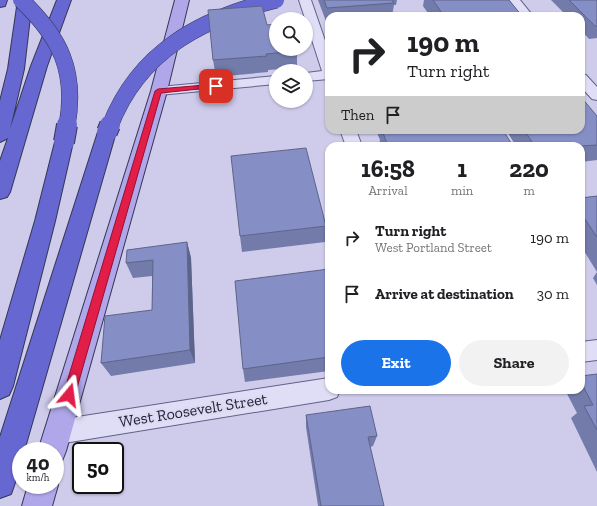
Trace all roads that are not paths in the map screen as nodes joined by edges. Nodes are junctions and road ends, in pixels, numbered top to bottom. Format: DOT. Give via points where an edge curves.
graph roads {
  1 [pos="21,0"];
  2 [pos="25,0"];
  3 [pos="64,0"];
  4 [pos="182,0"];
  5 [pos="276,0"];
  6 [pos="305,0"];
  7 [pos="514,0"];
  8 [pos="524,12"];
  9 [pos="325,60"];
  10 [pos="325,75"];
  11 [pos="313,76"];
  12 [pos="269,81"];
  13 [pos="585,82"];
  14 [pos="158,91"];
  15 [pos="597,96"];
  16 [pos="0,136"];
  17 [pos="0,192"];
  18 [pos="597,350"];
  19 [pos="585,352"];
  20 [pos="0,386"];
  21 [pos="325,389"];
  22 [pos="55,441"];
  23 [pos="0,483"];
  24 [pos="40,494"];
  25 [pos="37,506"];
  1 -- 20 [label="highway, bridge" via="49,28 63,54 68,71 70,100 68,126 45,221"];
  2 -- 16 [label="highway" via="16,69"];
  3 -- 17 [label="highway" via="39,66"];
  4 -- 14 [label="main road"];
  5 -- 23 [label="highway, bridge" via="250,6 204,24 178,40 152,60 121,100 107,132"];
  6 -- 9 [label="street"];
  7 -- 8 [label="street"];
  10 -- 11 [label="street"];
  12 -- 14 [label="street"];
  13 -- 15 [label="street"];
  14 -- 22 [label="main road"];
  18 -- 19 [label="street"];
  21 -- 22 [label="street, West Roosevelt Street"];
  24 -- 25 [label="main road"];
}
